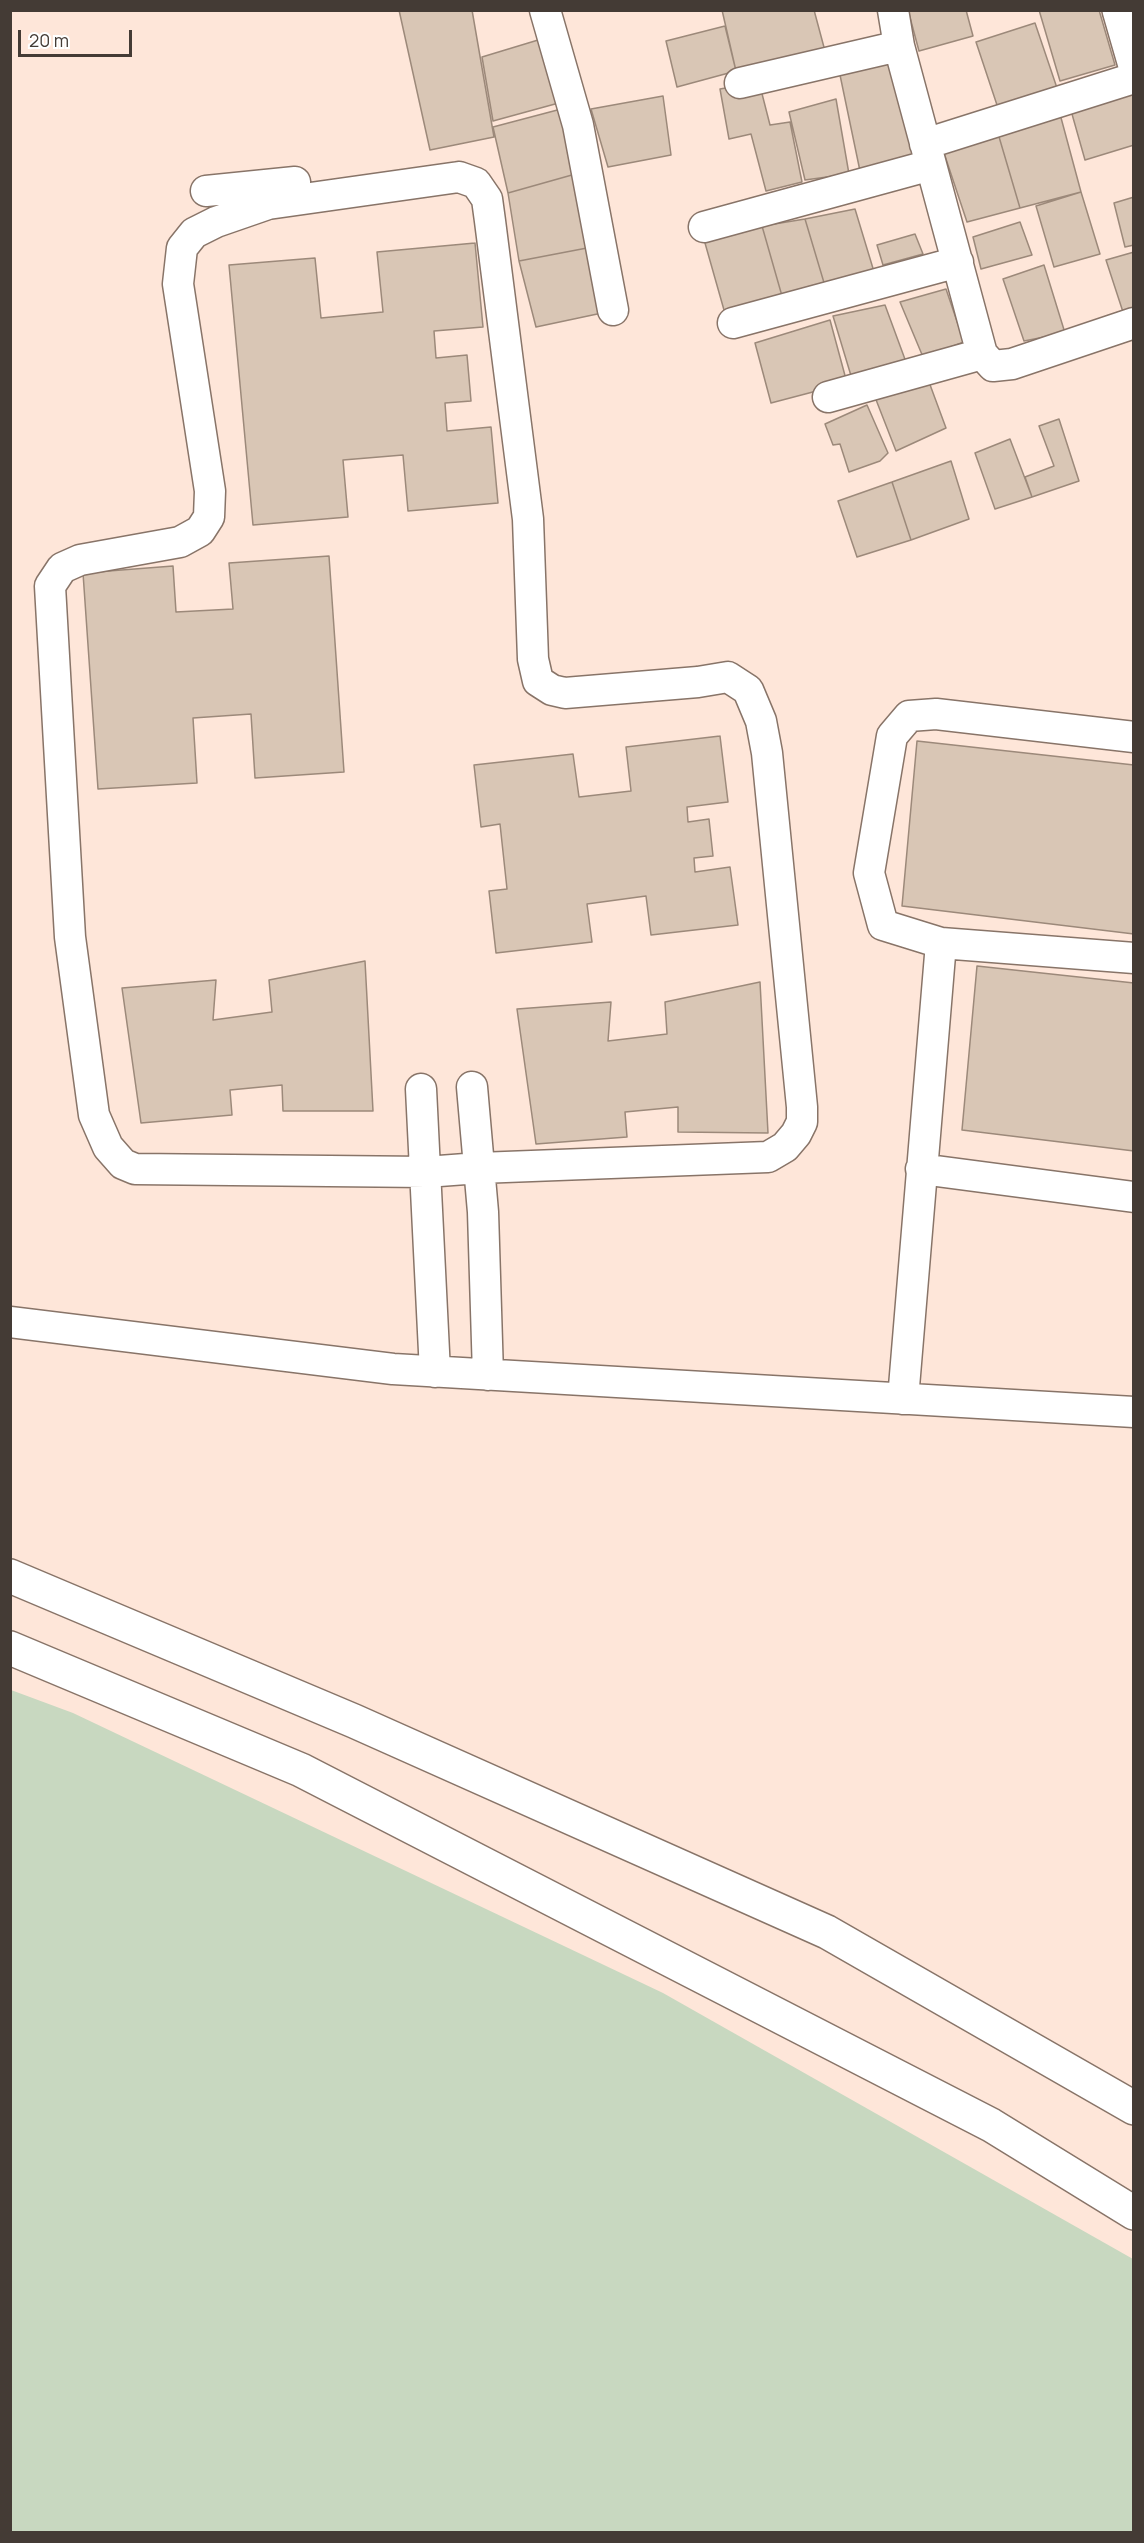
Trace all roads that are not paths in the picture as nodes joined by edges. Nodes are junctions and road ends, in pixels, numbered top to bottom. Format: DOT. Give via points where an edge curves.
graph roads {
  1 [pos="545,10"];
  2 [pos="892,10"];
  3 [pos="1119,10"];
  4 [pos="899,46"];
  5 [pos="1134,62"];
  6 [pos="1134,78"];
  7 [pos="740,83"];
  8 [pos="928,154"];
  9 [pos="447,165"];
  10 [pos="304,189"];
  11 [pos="206,191"];
  12 [pos="704,227"];
  13 [pos="958,262"];
  14 [pos="613,310"];
  15 [pos="733,322"];
  16 [pos="1134,323"];
  17 [pos="982,354"];
  18 [pos="828,398"];
  19 [pos="1134,737"];
  20 [pos="942,943"];
  21 [pos="1134,958"];
  22 [pos="472,1087"];
  23 [pos="421,1089"];
  24 [pos="478,1168"];
  25 [pos="921,1169"];
  26 [pos="426,1172"];
  27 [pos="1134,1197"];
  28 [pos="10,1323"];
  29 [pos="435,1372"];
  30 [pos="488,1375"];
  31 [pos="903,1399"];
  32 [pos="1134,1412"];
  33 [pos="10,1576"];
  34 [pos="10,1648"];
  35 [pos="1134,2108"];
  36 [pos="1134,2213"];
  1 -- 14 [label="street" via="578,125"];
  2 -- 4 [label="street"];
  3 -- 5 [label="street"];
  4 -- 7 [label="street"];
  4 -- 8 [label="street"];
  6 -- 8 [label="street"];
  8 -- 12 [label="street"];
  8 -- 13 [label="street"];
  9 -- 10 [label="street"];
  10 -- 11 [label="street"];
  10 -- 24 [label="street" via="459,177 476,183 487,199 528,519 533,659 538,681 565,693 728,677 748,690 767,753 802,1107 802,1122 796,1134 785,1147 768,1157"];
  10 -- 26 [label="street" via="216,222 194,233 182,248 178,284 210,491 209,517 200,531 180,542 80,560 62,568 50,586 70,937 94,1115 108,1147 123,1164 135,1169"];
  13 -- 15 [label="street"];
  13 -- 17 [label="street"];
  16 -- 17 [label="street" via="1012,364 993,366"];
  17 -- 18 [label="street"];
  19 -- 20 [label="street" via="936,714 909,716 892,736 869,873 883,925"];
  20 -- 21 [label="street"];
  20 -- 25 [label="street"];
  22 -- 24 [label="street"];
  23 -- 26 [label="street"];
  24 -- 26 [label="street"];
  24 -- 30 [label="street"];
  25 -- 27 [label="street"];
  25 -- 31 [label="street"];
  26 -- 29 [label="street"];
  28 -- 29 [label="street"];
  29 -- 30 [label="street"];
  30 -- 31 [label="street"];
  31 -- 32 [label="street"];
  33 -- 35 [label="street" via="354,1721 827,1932"];
  34 -- 36 [label="street" via="301,1770 991,2125"];
}
